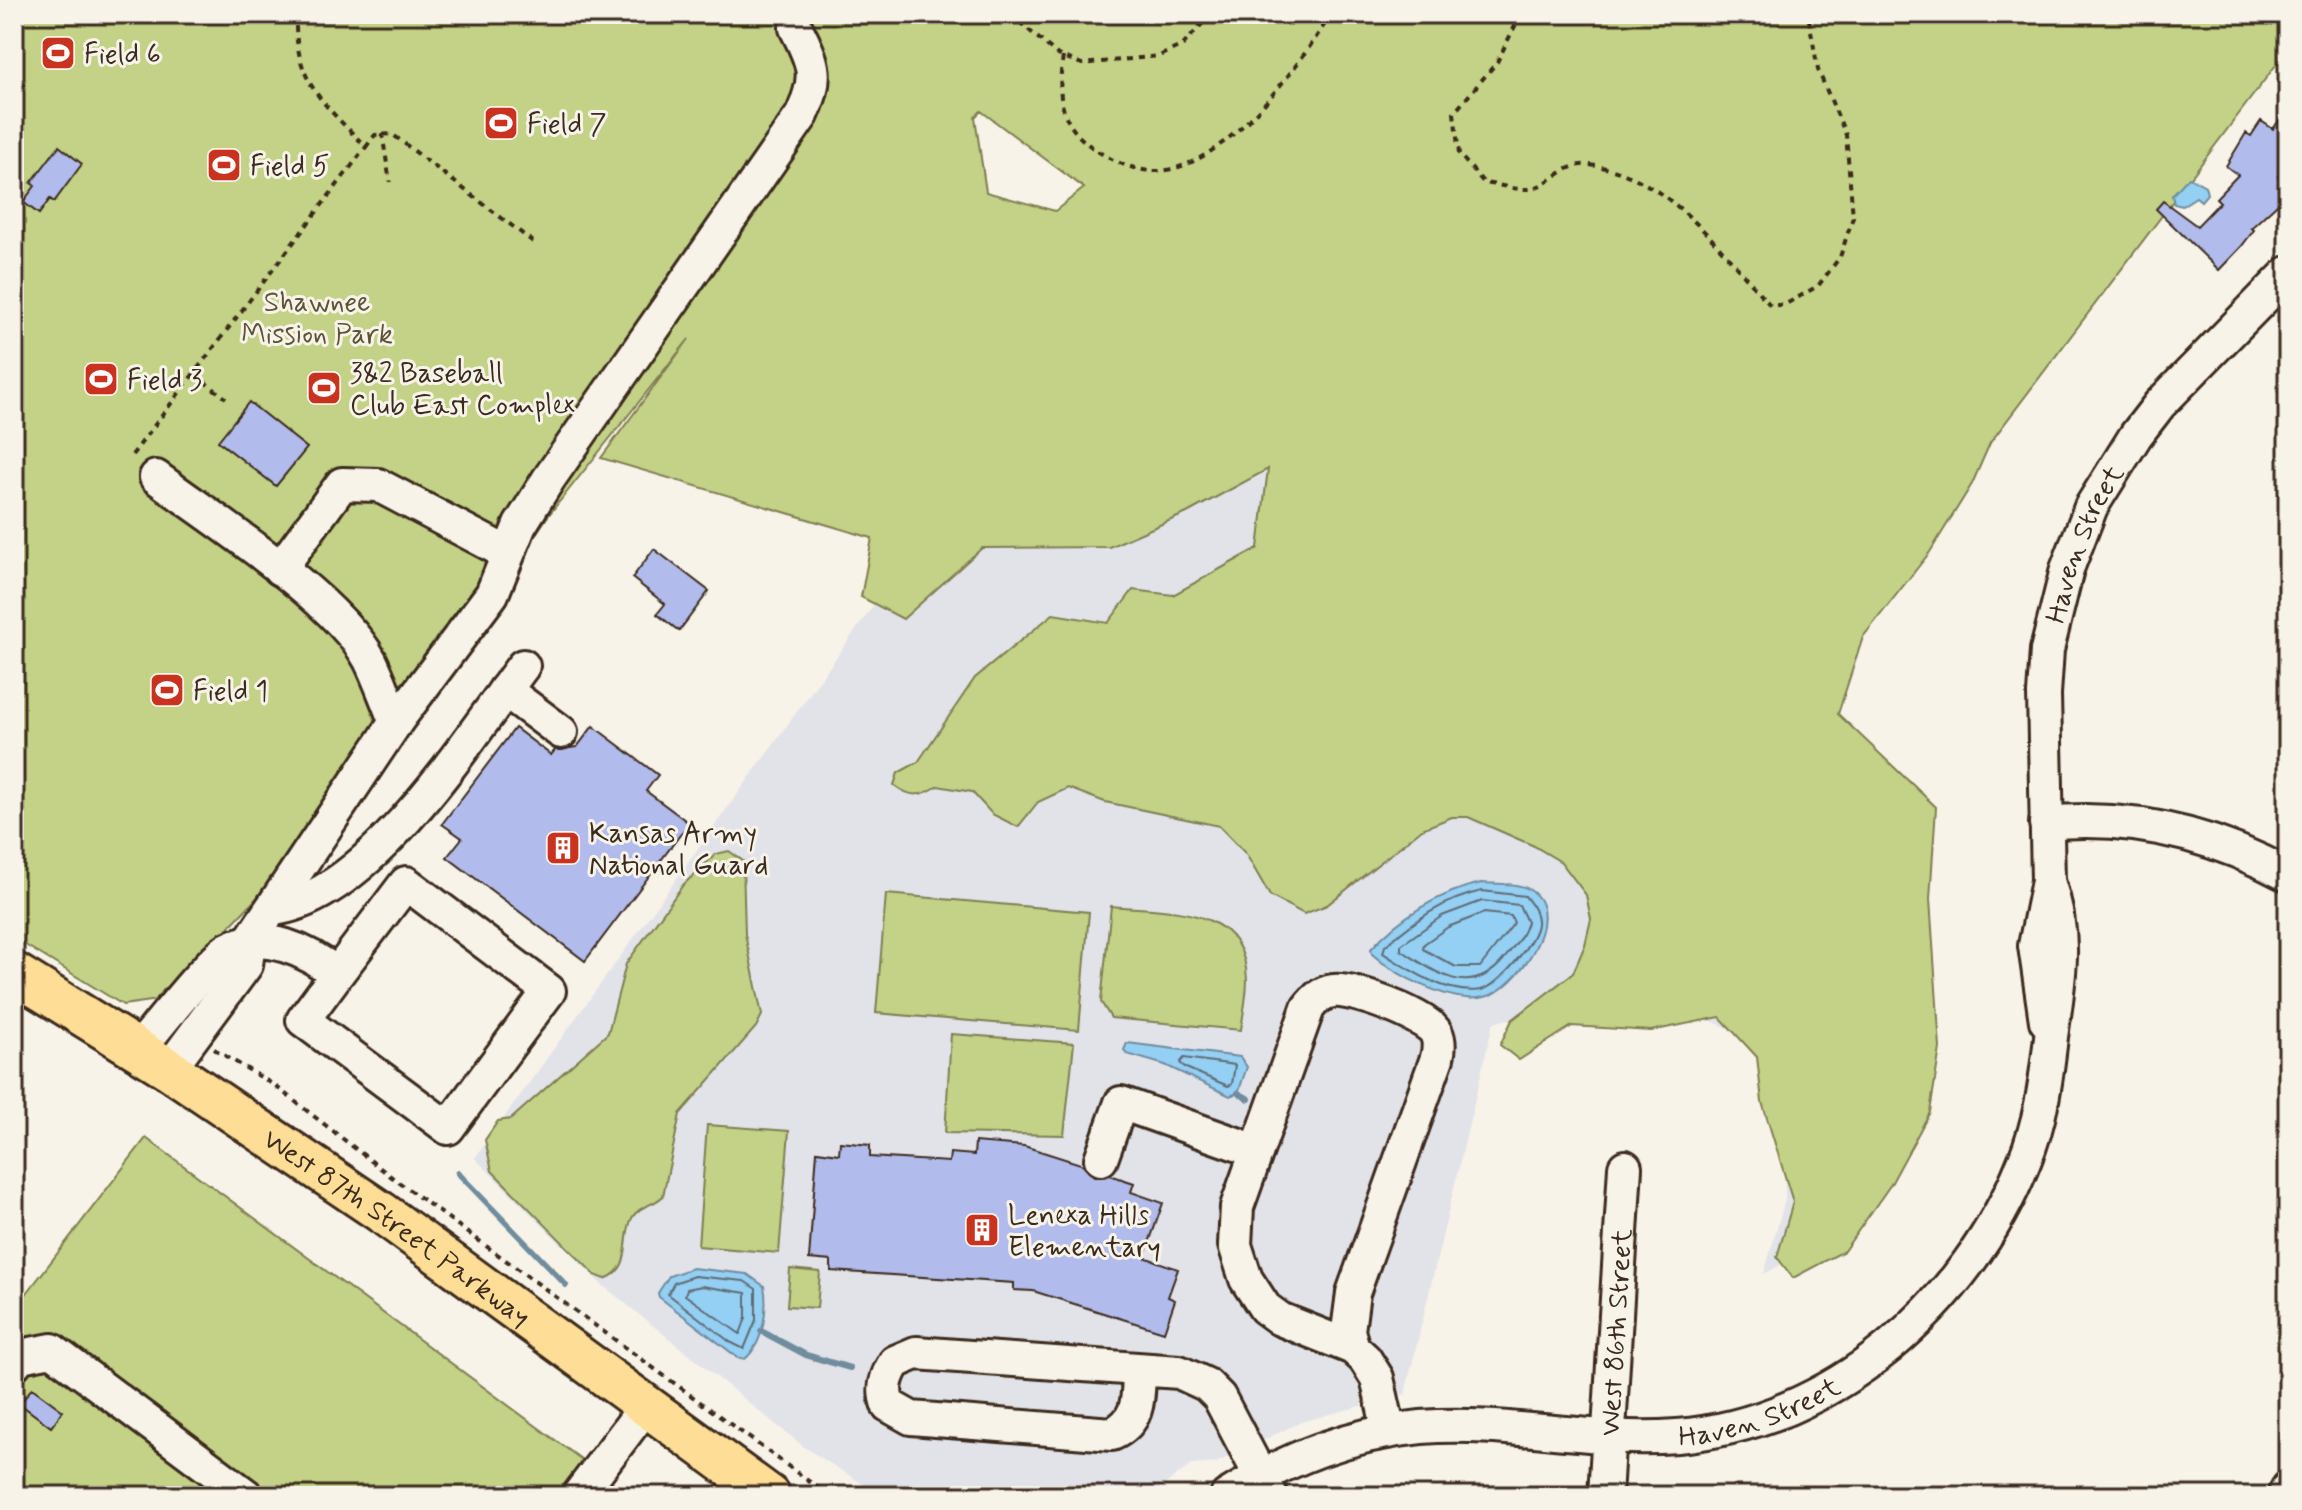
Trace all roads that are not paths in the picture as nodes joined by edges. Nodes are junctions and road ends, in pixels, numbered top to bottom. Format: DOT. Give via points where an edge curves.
graph roads {
  1 [pos="796,28"];
  2 [pos="2288,273"];
  3 [pos="156,477"];
  4 [pos="507,553"];
  5 [pos="280,569"];
  6 [pos="396,722"];
  7 [pos="561,732"];
  8 [pos="2046,823"];
  9 [pos="2288,875"];
  10 [pos="273,909"];
  11 [pos="249,942"];
  12 [pos="14,973"];
  13 [pos="337,974"];
  14 [pos="165,1054"];
  15 [pos="1256,1151"];
  16 [pos="1101,1159"];
  17 [pos="1625,1167"];
  18 [pos="1353,1348"];
  19 [pos="14,1364"];
  20 [pos="1139,1371"];
  21 [pos="646,1406"];
  22 [pos="1389,1431"];
  23 [pos="1607,1436"];
  24 [pos="1266,1486"];
  25 [pos="2288,1488"];
  26 [pos="247,1496"];
  27 [pos="578,1496"];
  28 [pos="770,1496"];
  29 [pos="1227,1496"];
  30 [pos="1605,1496"];
  31 [pos="2284,1496"];
  1 -- 4 [label="street" via="812,60 814,85 802,115 548,480"];
  2 -- 8 [label="street, Haven Street" via="2160,404 2091,507 2067,569 2047,650"];
  3 -- 5 [label="street"];
  4 -- 5 [label="street" via="378,485 342,484"];
  4 -- 6 [label="street" via="492,594"];
  5 -- 6 [label="street" via="348,630 369,659"];
  6 -- 10 [label="street"];
  7 -- 10 [label="street" via="514,678 390,840 297,906"];
  8 -- 9 [label="street" via="2127,820 2174,830"];
  8 -- 23 [label="street, Haven Street" via="2048,881 2058,911 2063,958 2047,1085 2016,1184 1979,1250 1908,1331 1837,1384 1787,1408 1710,1431"];
  10 -- 11 [label="street"];
  11 -- 13 [label="street" via="303,951"];
  11 -- 14 [label="street" via="246,965"];
  11 -- 14 [label="street" via="226,949"];
  12 -- 14 [label="main road, West 87th Street Parkway"];
  13 -- 13 [label="street" via="406,883 549,991 448,1128 303,1020"];
  14 -- 21 [label="main road, West 87th Street Parkway"];
  15 -- 16 [label="street" via="1121,1103"];
  15 -- 18 [label="street" via="1235,1225 1246,1279 1265,1308 1280,1319"];
  15 -- 18 [label="street" via="1315,998 1342,990 1418,1017 1436,1031 1437,1058 1349,1309"];
  17 -- 23 [label="street, West 86th Street"];
  18 -- 22 [label="street" via="1377,1378"];
  19 -- 26 [label="street" via="20,1356 52,1350"];
  20 -- 20 [label="street" via="916,1353 895,1362 884,1395 888,1405 911,1418 1112,1434 1133,1418"];
  20 -- 24 [label="street" via="1179,1372 1207,1385 1219,1397"];
  21 -- 27 [label="street"];
  21 -- 28 [label="main road, West 87th Street Parkway"];
  22 -- 23 [label="street, Haven Street" via="1451,1427"];
  22 -- 24 [label="street, Haven Street" via="1300,1455"];
  23 -- 30 [label="street, West 86th Street"];
  24 -- 29 [label="street, Haven Street"];
  25 -- 31 [label="street"];
}
